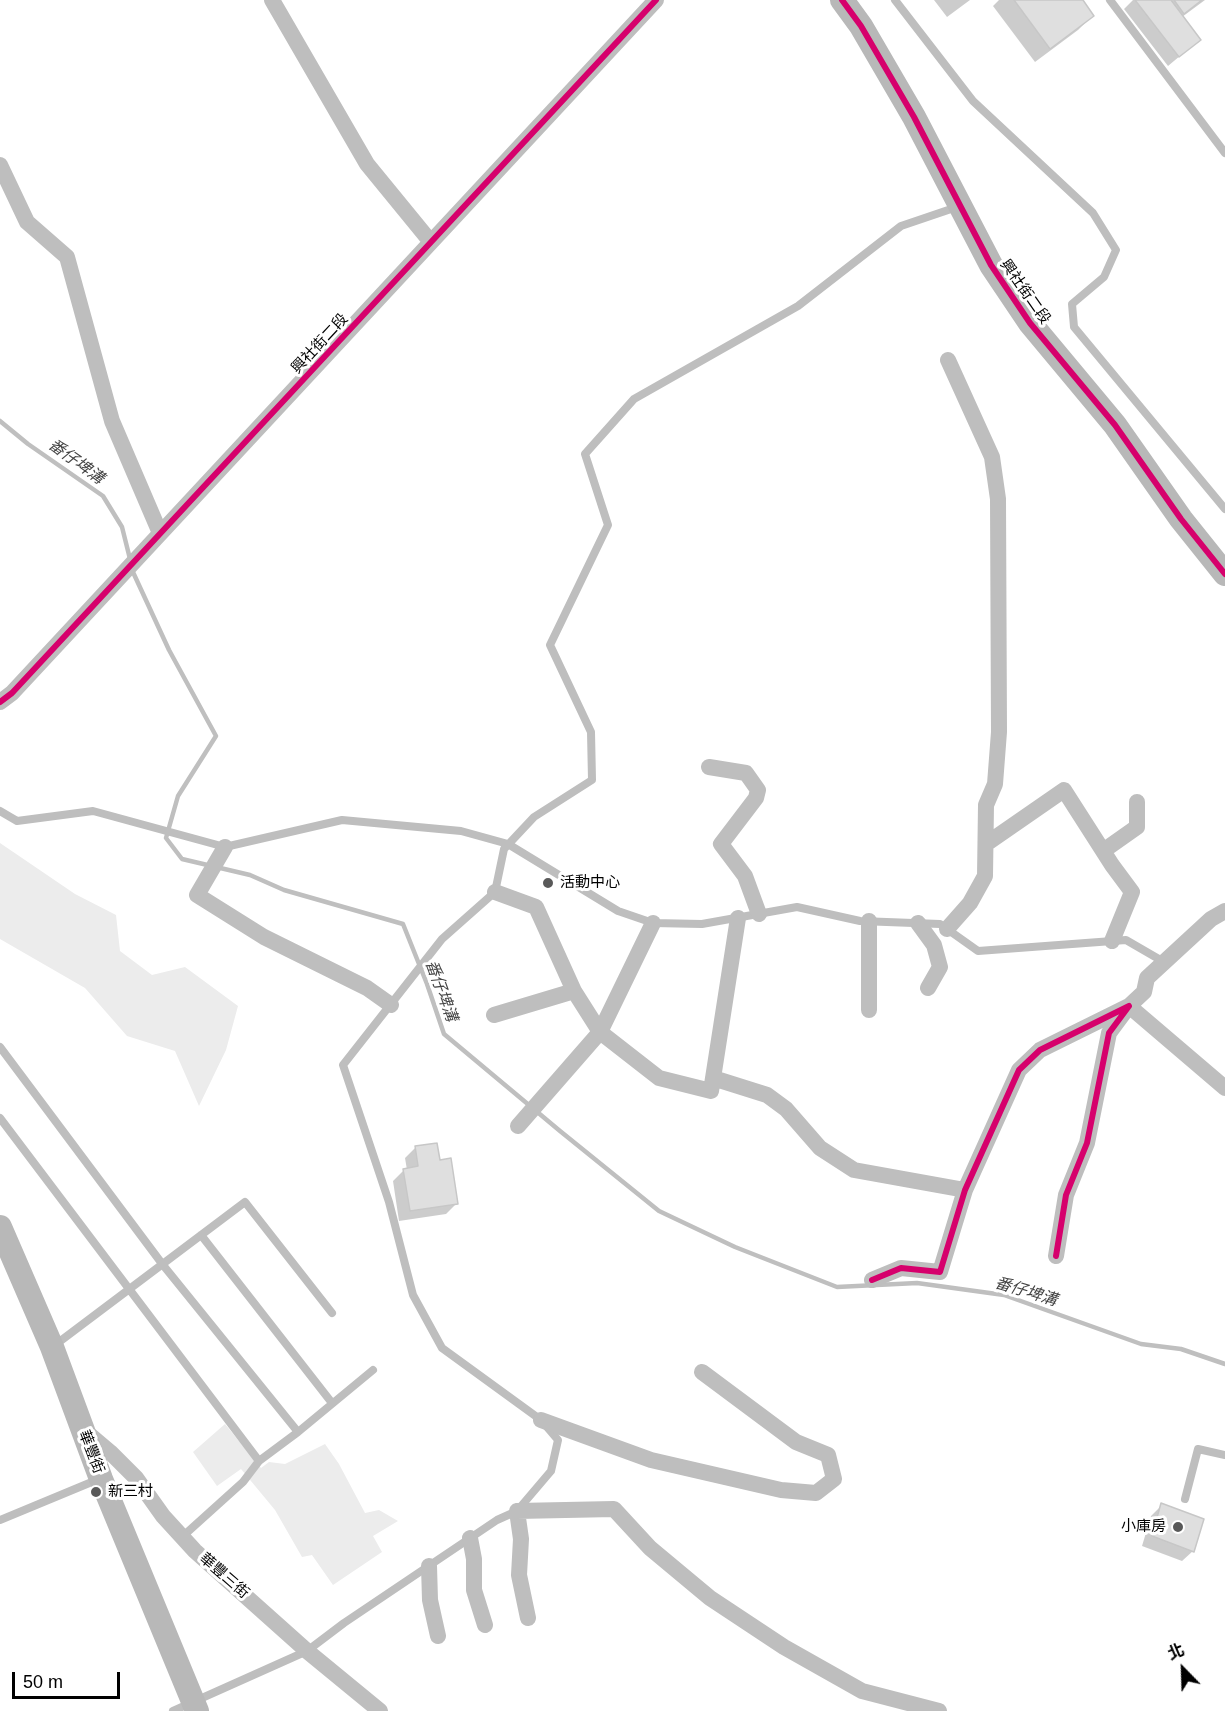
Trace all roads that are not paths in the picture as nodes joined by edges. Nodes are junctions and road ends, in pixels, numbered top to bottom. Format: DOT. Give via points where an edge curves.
graph roads {
  1 [pos="272,0"];
  2 [pos="656,0"];
  3 [pos="842,0"];
  4 [pos="895,0"];
  5 [pos="1110,0"];
  6 [pos="1225,153"];
  7 [pos="0,165"];
  8 [pos="961,205"];
  9 [pos="430,241"];
  10 [pos="948,360"];
  11 [pos="1225,509"];
  12 [pos="160,533"];
  13 [pos="1225,574"];
  14 [pos="0,702"];
  15 [pos="709,767"];
  16 [pos="1137,802"];
  17 [pos="0,811"];
  18 [pos="508,844"];
  19 [pos="986,844"];
  20 [pos="225,847"];
  21 [pos="1103,851"];
  22 [pos="495,892"];
  23 [pos="1225,911"];
  24 [pos="759,914"];
  25 [pos="738,918"];
  26 [pos="869,921"];
  27 [pos="653,923"];
  28 [pos="918,923"];
  29 [pos="947,929"];
  30 [pos="1112,941"];
  31 [pos="1165,962"];
  32 [pos="928,988"];
  33 [pos="574,991"];
  34 [pos="391,1005"];
  35 [pos="1129,1006"];
  36 [pos="869,1010"];
  37 [pos="494,1015"];
  38 [pos="600,1032"];
  39 [pos="0,1047"];
  40 [pos="713,1078"];
  41 [pos="1225,1088"];
  42 [pos="0,1118"];
  43 [pos="518,1126"];
  44 [pos="964,1190"];
  45 [pos="0,1227"];
  46 [pos="201,1235"];
  47 [pos="5,1251"];
  48 [pos="1056,1256"];
  49 [pos="163,1265"];
  50 [pos="872,1280"];
  51 [pos="129,1290"];
  52 [pos="332,1313"];
  53 [pos="52,1347"];
  54 [pos="373,1370"];
  55 [pos="702,1372"];
  56 [pos="332,1403"];
  57 [pos="542,1420"];
  58 [pos="82,1428"];
  59 [pos="298,1432"];
  60 [pos="1225,1455"];
  61 [pos="259,1461"];
  62 [pos="101,1479"];
  63 [pos="1185,1499"];
  64 [pos="517,1511"];
  65 [pos="0,1520"];
  66 [pos="181,1538"];
  67 [pos="470,1538"];
  68 [pos="429,1566"];
  69 [pos="528,1618"];
  70 [pos="485,1625"];
  71 [pos="438,1636"];
  72 [pos="307,1651"];
  73 [pos="188,1708"];
  74 [pos="380,1711"];
  75 [pos="939,1711"];
  1 -- 9 [label="street" via="367,164"];
  2 -- 9 [label="street, 興社街二段"];
  3 -- 8 [label="street, 興社街二段" via="914,117"];
  4 -- 11 [label="lane" via="973,101 1093,213 1116,250 1104,277 1072,303 1074,327"];
  5 -- 6 [label="lane"];
  7 -- 12 [label="street" via="27,222 67,257 112,421"];
  8 -- 13 [label="street, 興社街二段" via="991,265 1030,323 1115,425"];
  8 -- 18 [label="lane" via="901,226 798,306 634,399 585,454 608,525 550,645 591,732 592,780 534,817"];
  9 -- 12 [label="street, 興社街二段"];
  10 -- 19 [label="street" via="992,457 998,498 999,732 995,784 986,805"];
  12 -- 14 [label="street, 興社街二段"];
  15 -- 24 [label="street" via="746,773 758,790 721,844 745,876"];
  16 -- 21 [label="street" via="1137,827"];
  17 -- 20 [label="lane" via="17,821 93,811"];
  18 -- 20 [label="lane" via="461,831 342,820"];
  18 -- 22 [label="lane"];
  18 -- 27 [label="lane" via="618,911"];
  19 -- 21 [label="street" via="1064,790"];
  19 -- 29 [label="street" via="985,876 970,903"];
  20 -- 34 [label="street" via="197,895 264,937 367,988"];
  21 -- 30 [label="street" via="1132,892"];
  22 -- 33 [label="street" via="536,908"];
  22 -- 34 [label="lane" via="442,939"];
  23 -- 31 [label="street"];
  24 -- 25 [label="lane"];
  24 -- 26 [label="lane" via="797,907"];
  25 -- 27 [label="lane" via="702,924"];
  25 -- 40 [label="street"];
  26 -- 28 [label="lane"];
  26 -- 36 [label="street"];
  27 -- 38 [label="street"];
  28 -- 29 [label="lane" via="940,924"];
  28 -- 32 [label="street" via="934,945 940,967"];
  29 -- 30 [label="lane" via="978,951"];
  30 -- 31 [label="lane" via="1126,940"];
  31 -- 35 [label="street" via="1147,978 1144,992"];
  33 -- 37 [label="street"];
  33 -- 38 [label="street"];
  34 -- 57 [label="lane" via="343,1065 389,1202 413,1295 442,1348"];
  35 -- 41 [label="street"];
  35 -- 44 [label="street" via="1040,1050 1020,1070"];
  35 -- 48 [label="street" via="1109,1033 1087,1143 1066,1194"];
  38 -- 40 [label="street" via="659,1078 711,1091"];
  38 -- 43 [label="street"];
  39 -- 49 [label="lane"];
  40 -- 44 [label="street" via="767,1095 786,1109 820,1148 854,1170"];
  42 -- 51 [label="lane"];
  44 -- 50 [label="street" via="940,1272 902,1268"];
  45 -- 47 [label="street, 華豐街"];
  46 -- 49 [label="lane"];
  46 -- 52 [label="lane" via="244,1202"];
  46 -- 56 [label="lane"];
  47 -- 53 [label="street, 華豐街"];
  49 -- 51 [label="lane"];
  49 -- 59 [label="lane"];
  51 -- 53 [label="lane"];
  51 -- 61 [label="lane"];
  53 -- 58 [label="street, 華豐街"];
  54 -- 56 [label="lane"];
  55 -- 57 [label="street" via="796,1442 828,1455 834,1479 816,1493 781,1490 651,1460"];
  56 -- 59 [label="lane"];
  57 -- 64 [label="lane" via="558,1440 551,1471"];
  58 -- 62 [label="street, 華豐街"];
  58 -- 66 [label="street, 華豐三街" via="136,1478"];
  59 -- 61 [label="lane"];
  60 -- 63 [label="lane" via="1198,1449"];
  61 -- 66 [label="lane" via="243,1482"];
  62 -- 65 [label="lane"];
  62 -- 73 [label="street, 華豐街"];
  64 -- 67 [label="lane"];
  64 -- 69 [label="street" via="521,1539 519,1575"];
  64 -- 75 [label="street" via="614,1509 650,1548 710,1598 784,1647 862,1691"];
  66 -- 72 [label="street, 華豐三街"];
  67 -- 68 [label="lane"];
  67 -- 70 [label="street" via="474,1590"];
  68 -- 71 [label="street" via="430,1600"];
  68 -- 72 [label="lane"];
  72 -- 73 [label="lane"];
  72 -- 74 [label="street, 華豐三街"];
}
